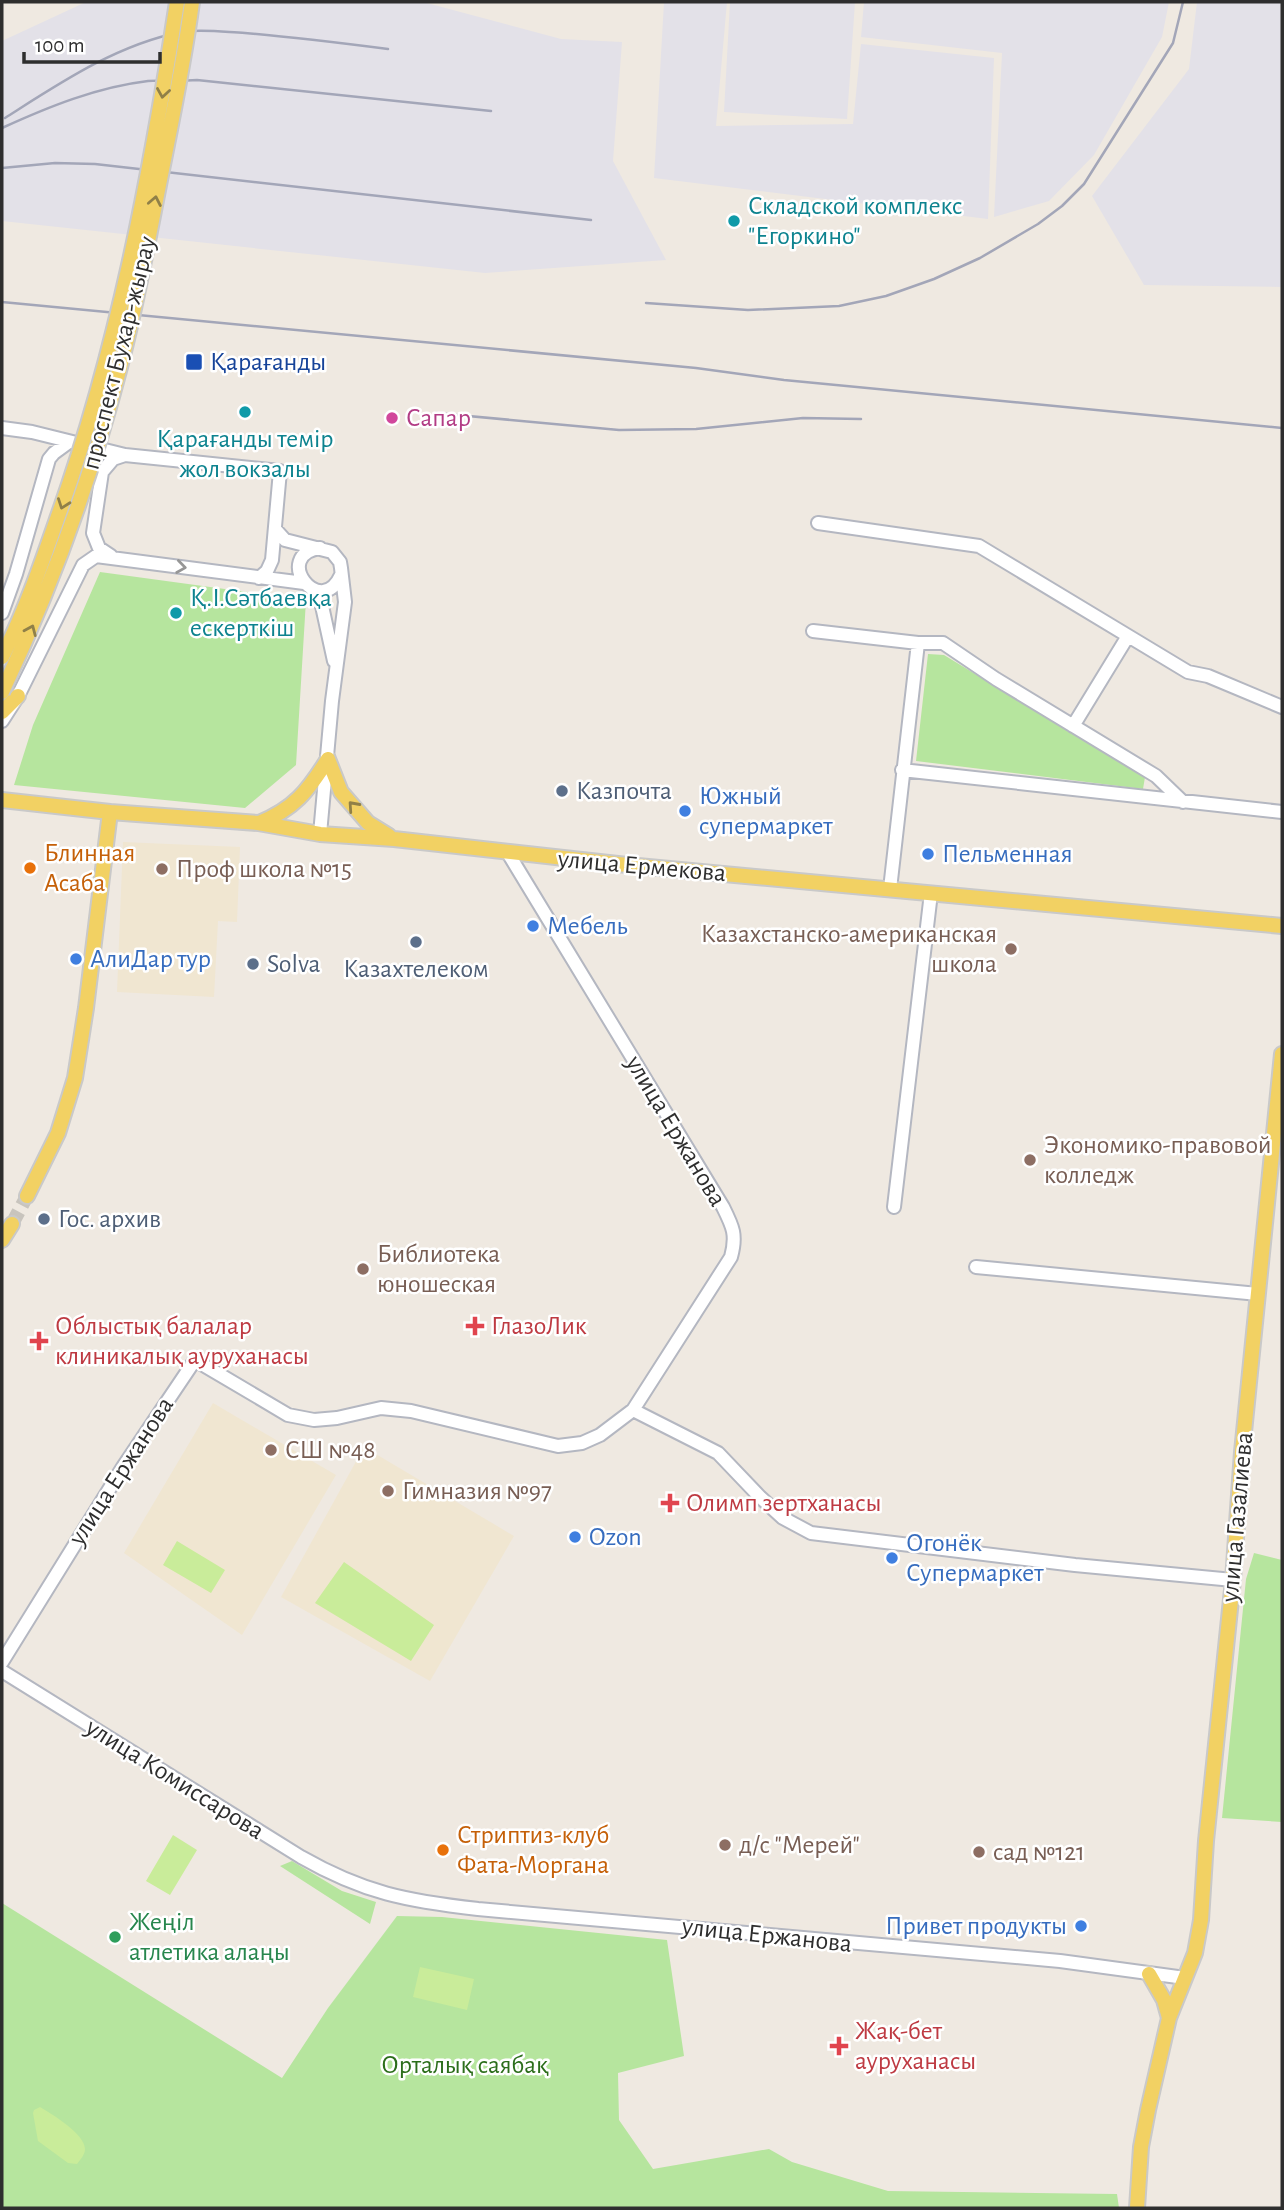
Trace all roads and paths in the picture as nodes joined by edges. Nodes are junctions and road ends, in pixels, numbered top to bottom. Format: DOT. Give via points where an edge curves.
graph roads {
  1 [pos="177,2"];
  2 [pos="192,2"];
  3 [pos="2,428"];
  4 [pos="32,432"];
  5 [pos="69,442"];
  6 [pos="85,447"];
  7 [pos="125,455"];
  8 [pos="49,459"];
  9 [pos="102,472"];
  10 [pos="818,523"];
  11 [pos="276,530"];
  12 [pos="320,548"];
  13 [pos="114,558"];
  14 [pos="341,575"];
  15 [pos="259,578"];
  16 [pos="308,586"];
  17 [pos="2,613"];
  18 [pos="813,631"];
  19 [pos="1128,636"];
  20 [pos="918,643"];
  21 [pos="2,657"];
  22 [pos="336,672"];
  23 [pos="2,693"];
  24 [pos="18,696"];
  25 [pos="1282,707"];
  26 [pos="2,712"];
  27 [pos="2,721"];
  28 [pos="1073,726"];
  29 [pos="328,759"];
  30 [pos="902,770"];
  31 [pos="2,788"];
  32 [pos="2,800"];
  33 [pos="21,802"];
  34 [pos="1183,802"];
  35 [pos="2,809"];
  36 [pos="110,812"];
  37 [pos="1282,813"];
  38 [pos="258,823"];
  39 [pos="320,834"];
  40 [pos="394,839"];
  41 [pos="509,853"];
  42 [pos="890,889"];
  43 [pos="931,893"];
  44 [pos="1282,926"];
  45 [pos="1282,1054"];
  46 [pos="27,1196"];
  47 [pos="894,1207"];
  48 [pos="12,1224"];
  49 [pos="2,1240"];
  50 [pos="976,1267"];
  51 [pos="1258,1294"];
  52 [pos="633,1410"];
  53 [pos="1233,1580"];
  54 [pos="2,1662"];
  55 [pos="2,1671"];
  56 [pos="350,1883"];
  57 [pos="1149,1974"];
  58 [pos="1185,1978"];
  59 [pos="1169,2018"];
  60 [pos="1137,2208"];
  1 -- 21 [label="main road, проспект Бухар-жырау, one-way, bridge" via="132,253 97,399 49,543"];
  23 -- 2 [label="main road, проспект Бухар-жырау, one-way, bridge" via="51,583 121,366"];
  3 -- 4 [label="street"];
  4 -- 5 [label="street"];
  4 -- 8 [label="street"];
  5 -- 6 [label="street"];
  5 -- 8 [label="street"];
  6 -- 7 [label="street"];
  6 -- 9 [label="street"];
  7 -- 9 [label="street" via="113,459"];
  7 -- 11 [label="street" via="280,471"];
  8 -- 17 [label="street"];
  9 -- 13 [label="street" via="93,533 99,548"];
  10 -- 19 [label="street" via="979,546"];
  11 -- 12 [label="street" via="285,540"];
  11 -- 15 [label="street" via="272,561"];
  12 -- 14 [label="street" via="337,556"];
  12 -- 16 [label="street" via="303,557 299,570"];
  13 -- 15 [label="street, one-way"];
  13 -- 24 [label="street" via="96,556 83,565"];
  14 -- 16 [label="street" via="330,588"];
  14 -- 22 [label="street" via="345,602"];
  15 -- 16 [label="street"];
  16 -- 22 [label="street" via="322,606"];
  18 -- 20 [label="street"];
  19 -- 25 [label="street" via="1188,672"];
  19 -- 28 [label="street"];
  20 -- 28 [label="street" via="943,643"];
  20 -- 30 [label="street"];
  22 -- 29 [label="street"];
  24 -- 26 [label="main road"];
  24 -- 27 [label="street"];
  28 -- 34 [label="street" via="1156,776"];
  29 -- 38 [label="main road" via="312,786 282,813"];
  29 -- 39 [label="street"];
  40 -- 29 [label="main road, one-way" via="368,823 341,792"];
  30 -- 34 [label="street"];
  30 -- 42 [label="street"];
  31 -- 33 [label="main road"];
  32 -- 33 [label="main road, улица Ермекова"];
  33 -- 35 [label="main road"];
  33 -- 36 [label="main road, улица Ермекова"];
  34 -- 37 [label="street"];
  36 -- 38 [label="main road, улица Ермекова"];
  36 -- 46 [label="main road" via="75,1078 58,1133"];
  38 -- 39 [label="main road, улица Ермекова"];
  39 -- 40 [label="main road, улица Ермекова"];
  40 -- 41 [label="main road, улица Ермекова"];
  41 -- 42 [label="main road, улица Ермекова"];
  41 -- 52 [label="street, улица Ержанова" via="733,1227 736,1241 731,1257"];
  42 -- 43 [label="main road, улица Ермекова"];
  43 -- 44 [label="main road, улица Ермекова"];
  43 -- 47 [label="street"];
  45 -- 51 [label="main road, улица Газалиева"];
  48 -- 49 [label="main road"];
  50 -- 51 [label="street"];
  51 -- 53 [label="main road, улица Газалиева"];
  52 -- 53 [label="street" via="718,1453 783,1518 811,1532"];
  52 -- 54 [label="street, улица Ержанова" via="600,1435 558,1446 411,1410 380,1408 314,1420 288,1415 195,1360"];
  53 -- 58 [label="main road, улица Газалиева" via="1201,1920"];
  55 -- 56 [label="street, улица Комиссарова"];
  56 -- 57 [label="street, улица Ержанова" via="435,1904 1060,1961"];
  57 -- 58 [label="street, улица Ержанова"];
  57 -- 59 [label="main road"];
  58 -- 59 [label="main road, улица Газалиева"];
  59 -- 60 [label="main road, улица Газалиева" via="1143,2135"];
}
